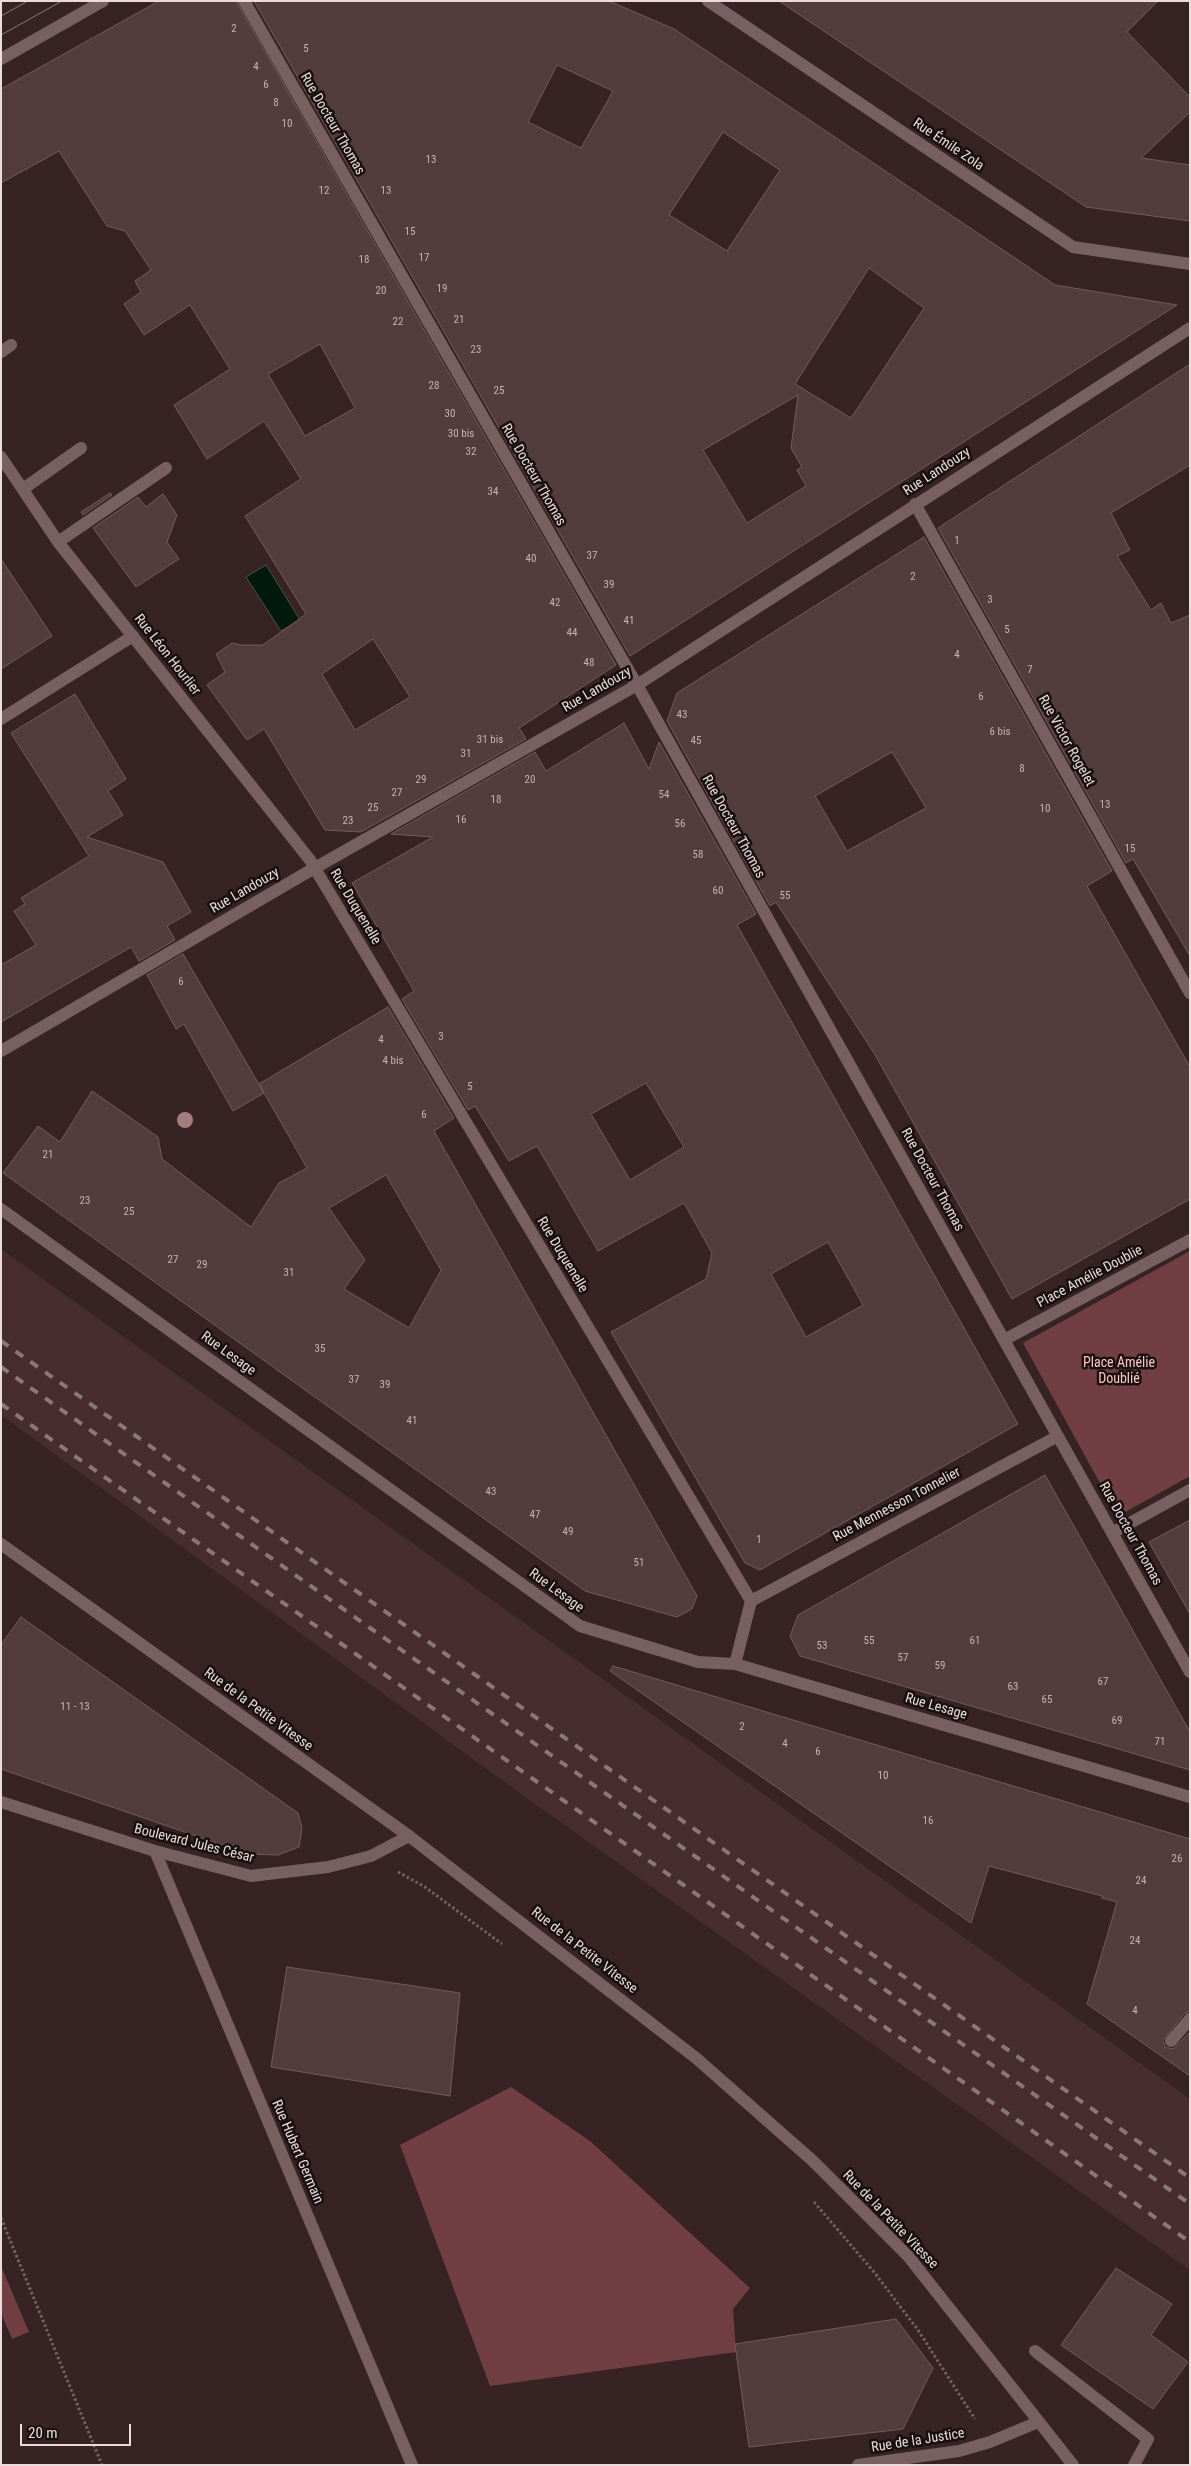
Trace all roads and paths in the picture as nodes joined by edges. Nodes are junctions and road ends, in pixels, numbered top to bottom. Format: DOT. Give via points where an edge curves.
graph roads {
  1 [pos="103,1"];
  2 [pos="244,1"];
  3 [pos="708,1"];
  4 [pos="1,60"];
  5 [pos="1190,264"];
  6 [pos="1190,328"];
  7 [pos="81,448"];
  8 [pos="1,456"];
  9 [pos="166,468"];
  10 [pos="23,489"];
  11 [pos="915,504"];
  12 [pos="58,542"];
  13 [pos="133,636"];
  14 [pos="637,685"];
  15 [pos="1,719"];
  16 [pos="314,868"];
  17 [pos="1190,994"];
  18 [pos="1,1051"];
  19 [pos="1,1209"];
  20 [pos="1190,1240"];
  21 [pos="1004,1340"];
  22 [pos="1058,1436"];
  23 [pos="1190,1490"];
  24 [pos="1112,1533"];
  25 [pos="2,1545"];
  26 [pos="750,1601"];
  27 [pos="735,1664"];
  28 [pos="1190,1672"];
  29 [pos="1190,1797"];
  30 [pos="1,1802"];
  31 [pos="409,1836"];
  32 [pos="155,1851"];
  33 [pos="371,1856"];
  34 [pos="509,1949"];
  35 [pos="1190,2019"];
  36 [pos="1171,2041"];
  37 [pos="812,2200"];
  38 [pos="1,2218"];
  39 [pos="1035,2351"];
  40 [pos="1038,2422"];
  41 [pos="990,2442"];
  42 [pos="102,2465"];
  43 [pos="412,2465"];
  44 [pos="858,2465"];
  45 [pos="1073,2465"];
  46 [pos="1134,2465"];
  1 -- 4 [label="street"];
  2 -- 14 [label="street, Rue Docteur Thomas"];
  3 -- 5 [label="street, Rue Émile Zola" via="1073,247"];
  6 -- 11 [label="street, Rue Landouzy"];
  7 -- 10 [label="street"];
  8 -- 10 [label="street, Rue Léon Hourlier"];
  9 -- 12 [label="street"];
  10 -- 12 [label="street, Rue Léon Hourlier"];
  11 -- 14 [label="street, Rue Landouzy"];
  11 -- 17 [label="street, Rue Victor Rogelet"];
  12 -- 13 [label="street, Rue Léon Hourlier"];
  13 -- 15 [label="street"];
  13 -- 16 [label="street, Rue Léon Hourlier"];
  14 -- 16 [label="street, Rue Landouzy"];
  14 -- 21 [label="street, Rue Docteur Thomas"];
  16 -- 18 [label="street, Rue Landouzy"];
  16 -- 26 [label="street, Rue Duquenelle"];
  19 -- 27 [label="street, Rue Lesage" via="580,1626 698,1662"];
  20 -- 21 [label="street, Place Amélie Doublie"];
  21 -- 22 [label="street, Rue Docteur Thomas"];
  22 -- 24 [label="street, Rue Docteur Thomas"];
  22 -- 26 [label="street, Rue Mennesson Tonnelier"];
  23 -- 24 [label="street"];
  24 -- 28 [label="street, Rue Docteur Thomas"];
  25 -- 31 [label="street, Rue de la Petite Vitesse"];
  26 -- 27 [label="street"];
  27 -- 29 [label="street, Rue Lesage"];
  30 -- 32 [label="street, Boulevard Jules César"];
  31 -- 33 [label="street, Boulevard Jules César"];
  31 -- 40 [label="street, Rue de la Petite Vitesse" via="696,2058 813,2161 908,2256"];
  32 -- 33 [label="street, Boulevard Jules César" via="251,1876 328,1867"];
  32 -- 43 [label="street, Rue Hubert Germain"];
  33 -- 34 [label="path" via="425,1887"];
  35 -- 36 [label="street"];
  37 -- 41 [label="path" via="874,2272 918,2330"];
  38 -- 42 [label="path"];
  39 -- 46 [label="street" via="1148,2439"];
  40 -- 41 [label="street, Rue de la Justice"];
  40 -- 45 [label="street, Rue de la Petite Vitesse"];
  41 -- 44 [label="street, Rue de la Justice" via="959,2451"];
}
